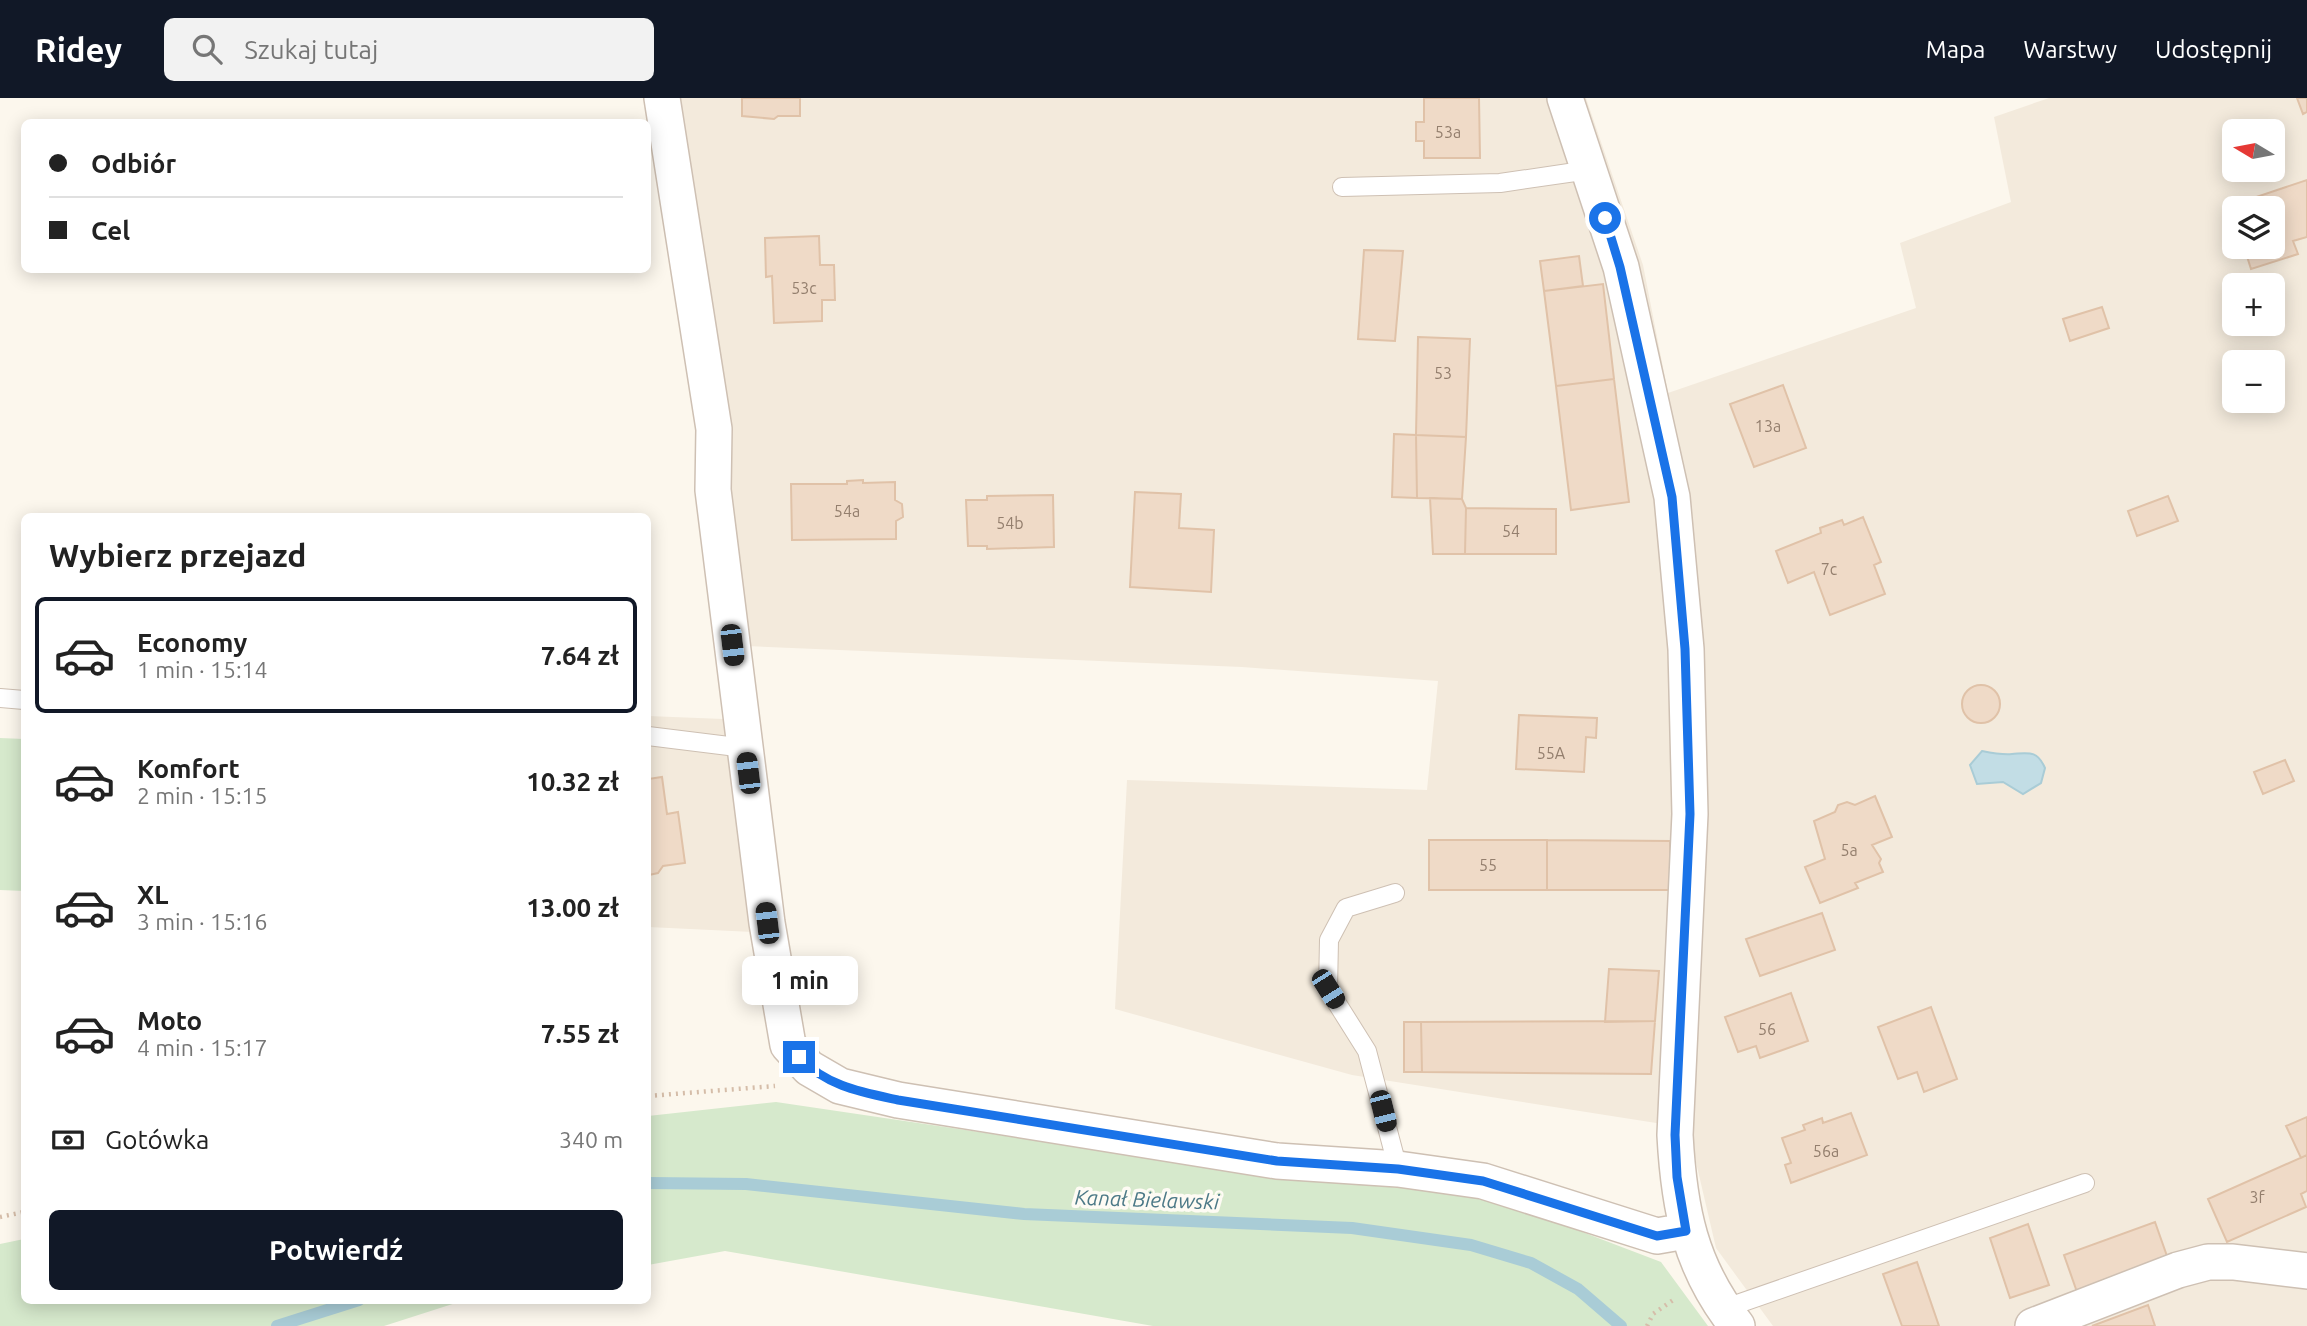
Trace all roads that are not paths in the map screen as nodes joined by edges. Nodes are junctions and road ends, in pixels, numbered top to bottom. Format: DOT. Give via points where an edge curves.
graph roads {
  1 [pos="662,98"];
  2 [pos="1565,98"];
  3 [pos="1589,170"];
  4 [pos="1342,187"];
  5 [pos="0,698"];
  6 [pos="21,700"];
  7 [pos="651,736"];
  8 [pos="745,748"];
  9 [pos="1395,893"];
  10 [pos="1398,1169"];
  11 [pos="2085,1183"];
  12 [pos="1686,1231"];
  13 [pos="2307,1271"];
  14 [pos="1730,1317"];
  15 [pos="2033,1326"];
  1 -- 8 [label="street" via="714,429 713,490"];
  2 -- 3 [label="street"];
  3 -- 4 [label="lane" via="1500,183"];
  3 -- 12 [label="street" via="1620,267 1673,510 1685,649 1690,814 1675,1135"];
  5 -- 6 [label="lane"];
  7 -- 8 [label="lane"];
  8 -- 10 [label="street" via="788,1045 809,1068 839,1086 898,1100 1277,1161"];
  9 -- 10 [label="lane" via="1346,908 1329,940 1328,989 1367,1051"];
  10 -- 12 [label="street" via="1483,1181 1657,1236"];
  11 -- 14 [label="lane"];
  12 -- 14 [label="street" via="1704,1279"];
  13 -- 15 [label="street" via="2208,1262"];
}
